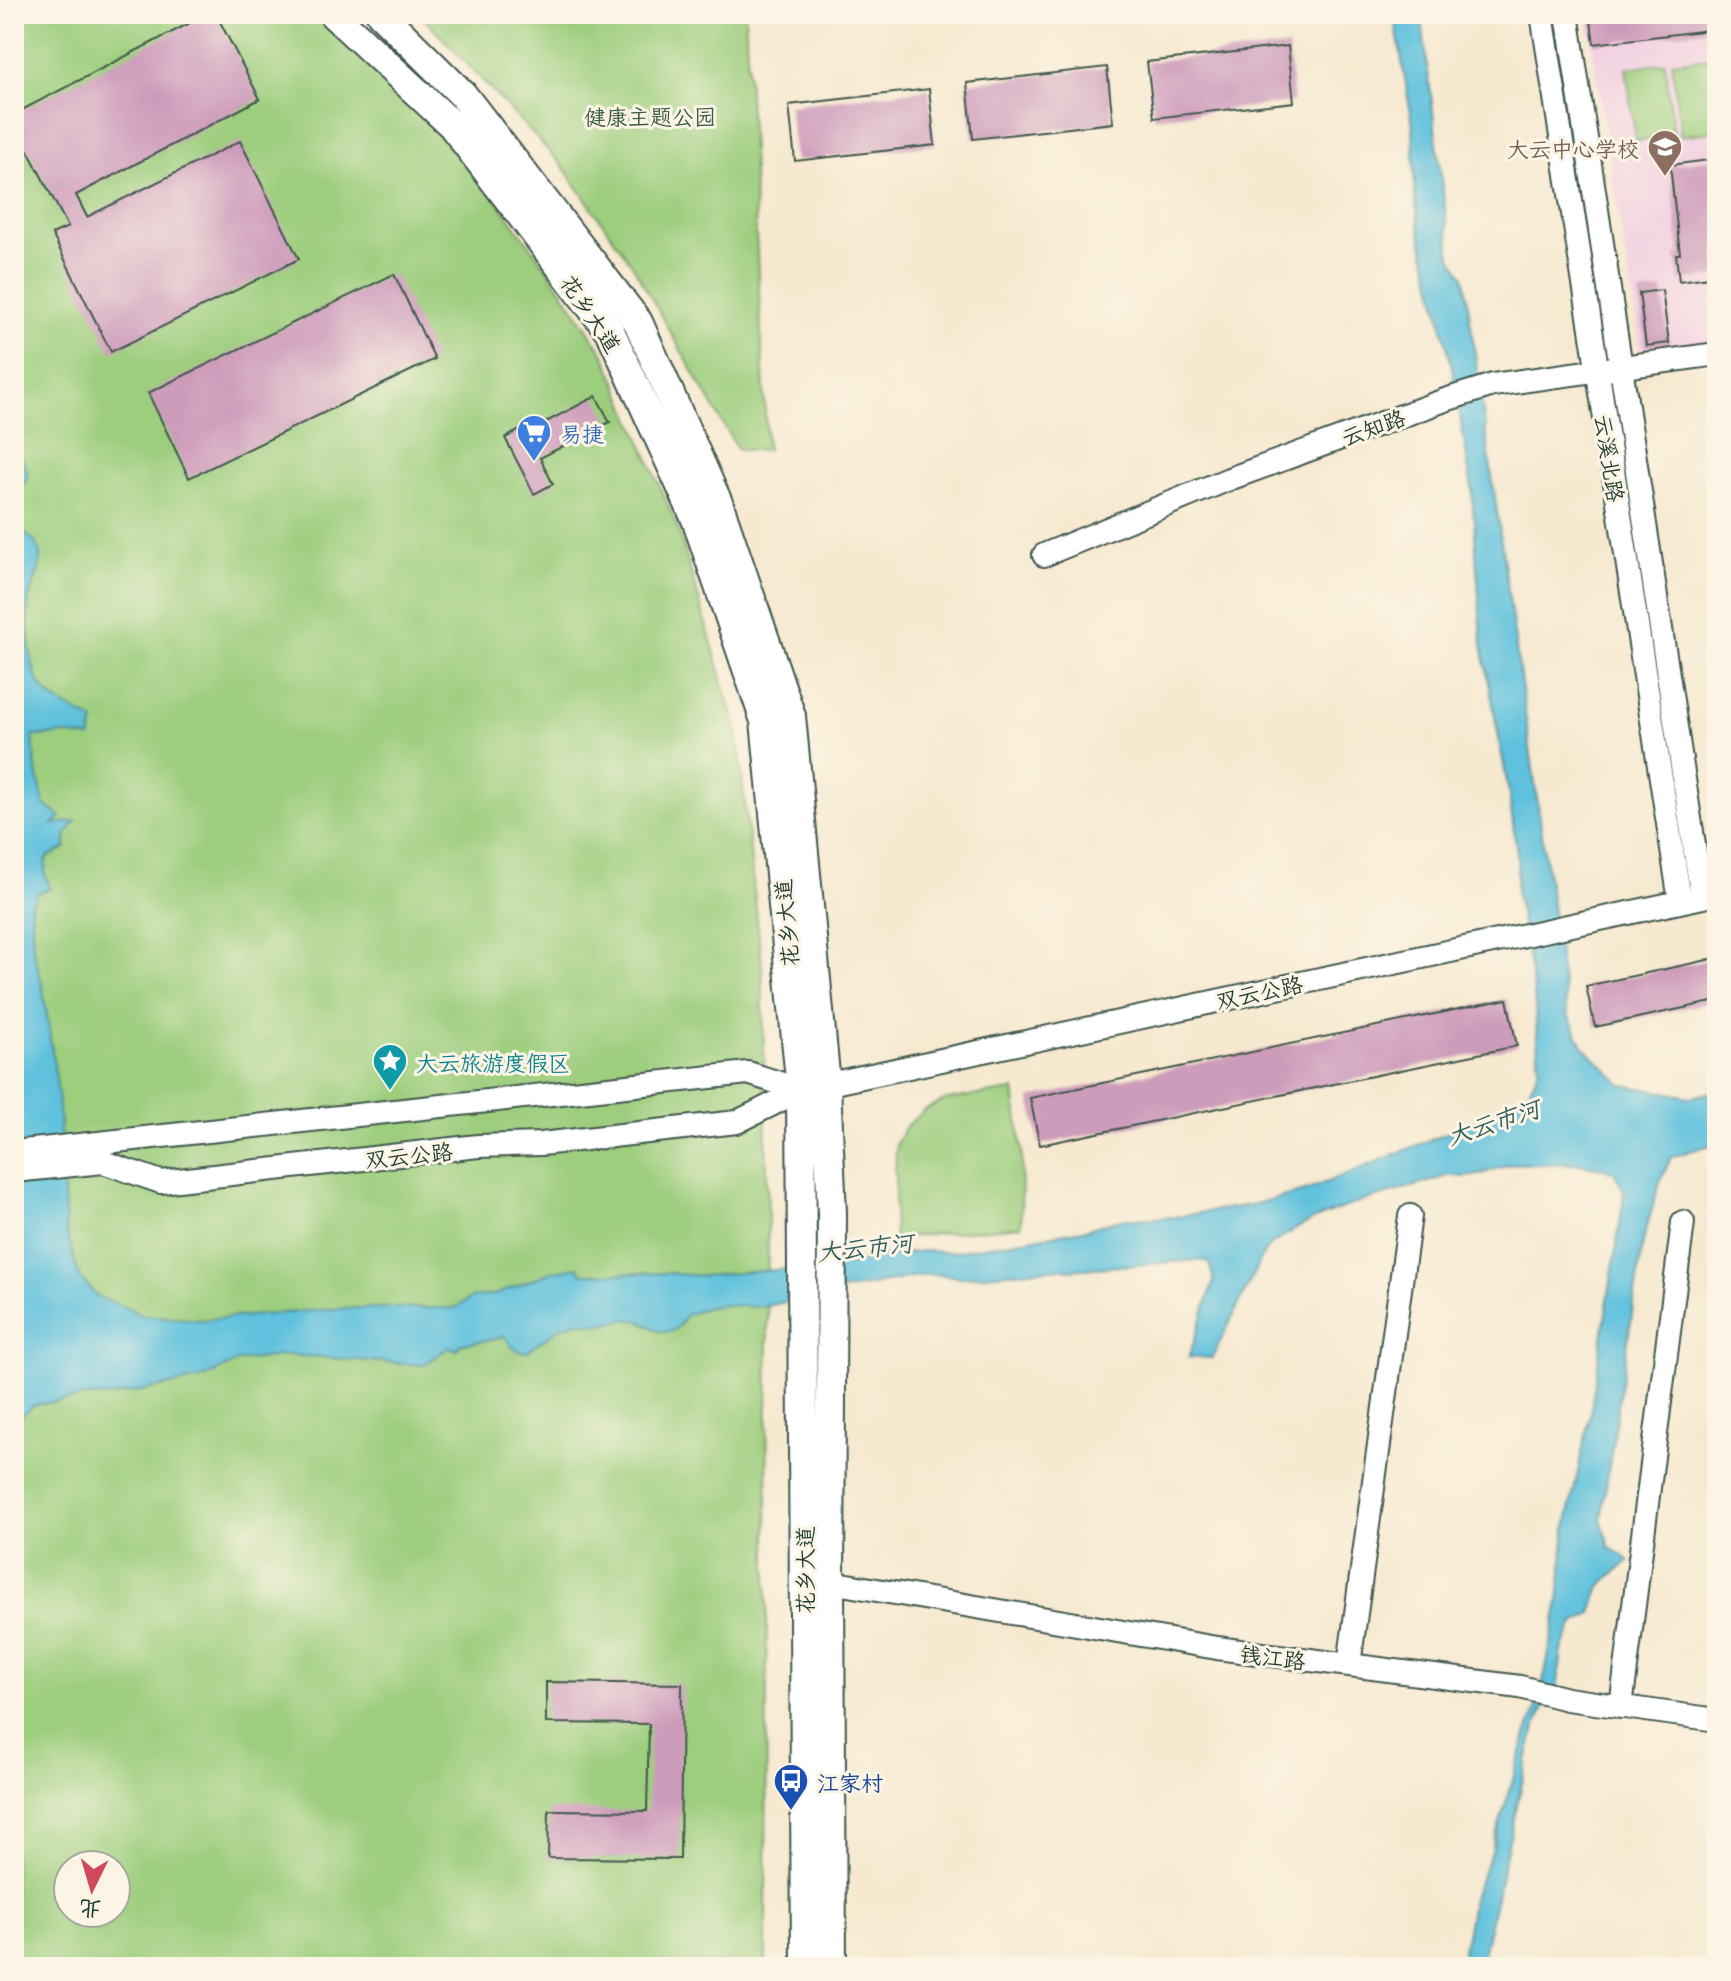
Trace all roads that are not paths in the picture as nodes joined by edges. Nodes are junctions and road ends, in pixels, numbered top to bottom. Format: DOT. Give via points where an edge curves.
graph roads {
  1 [pos="333,14"];
  2 [pos="381,14"];
  3 [pos="1542,14"];
  4 [pos="1567,14"];
  5 [pos="1717,354"];
  6 [pos="1621,366"];
  7 [pos="1598,370"];
  8 [pos="1044,555"];
  9 [pos="1700,897"];
  10 [pos="813,1087"];
  11 [pos="14,1152"];
  12 [pos="71,1156"];
  13 [pos="14,1171"];
  14 [pos="1410,1216"];
  15 [pos="1683,1222"];
  16 [pos="830,1582"];
  17 [pos="1349,1665"];
  18 [pos="1621,1707"];
  19 [pos="1717,1720"];
  20 [pos="806,1967"];
  21 [pos="832,1967"];
  1 -- 10 [label="main road, 花乡大道" via="452,125 611,333 696,519 765,721"];
  2 -- 10 [label="main road, 花乡大道" via="463,95 638,322 719,505 791,716"];
  3 -- 7 [label="street, 云溪北路"];
  4 -- 6 [label="street, 云溪北路"];
  5 -- 6 [label="street, 云知路"];
  6 -- 7 [label="street, 云知路"];
  6 -- 9 [label="street, 云溪北路"];
  7 -- 8 [label="street, 云知路" via="1493,385 1445,400 1229,479"];
  7 -- 9 [label="street, 云溪北路"];
  9 -- 10 [label="street, 双云公路"];
  10 -- 12 [label="street, 双云公路" via="748,1073"];
  10 -- 12 [label="street, 双云公路" via="737,1122 161,1182"];
  10 -- 16 [label="main road, 花乡大道" via="833,1252"];
  10 -- 20 [label="main road, 花乡大道" via="801,1254"];
  11 -- 12 [label="street, 双云公路"];
  12 -- 13 [label="street, 双云公路"];
  14 -- 17 [label="street"];
  15 -- 18 [label="street"];
  16 -- 17 [label="street, 钱江路" via="1217,1648"];
  16 -- 21 [label="main road, 花乡大道"];
  17 -- 18 [label="street, 钱江路" via="1520,1687"];
  18 -- 19 [label="street, 钱江路"];
}
